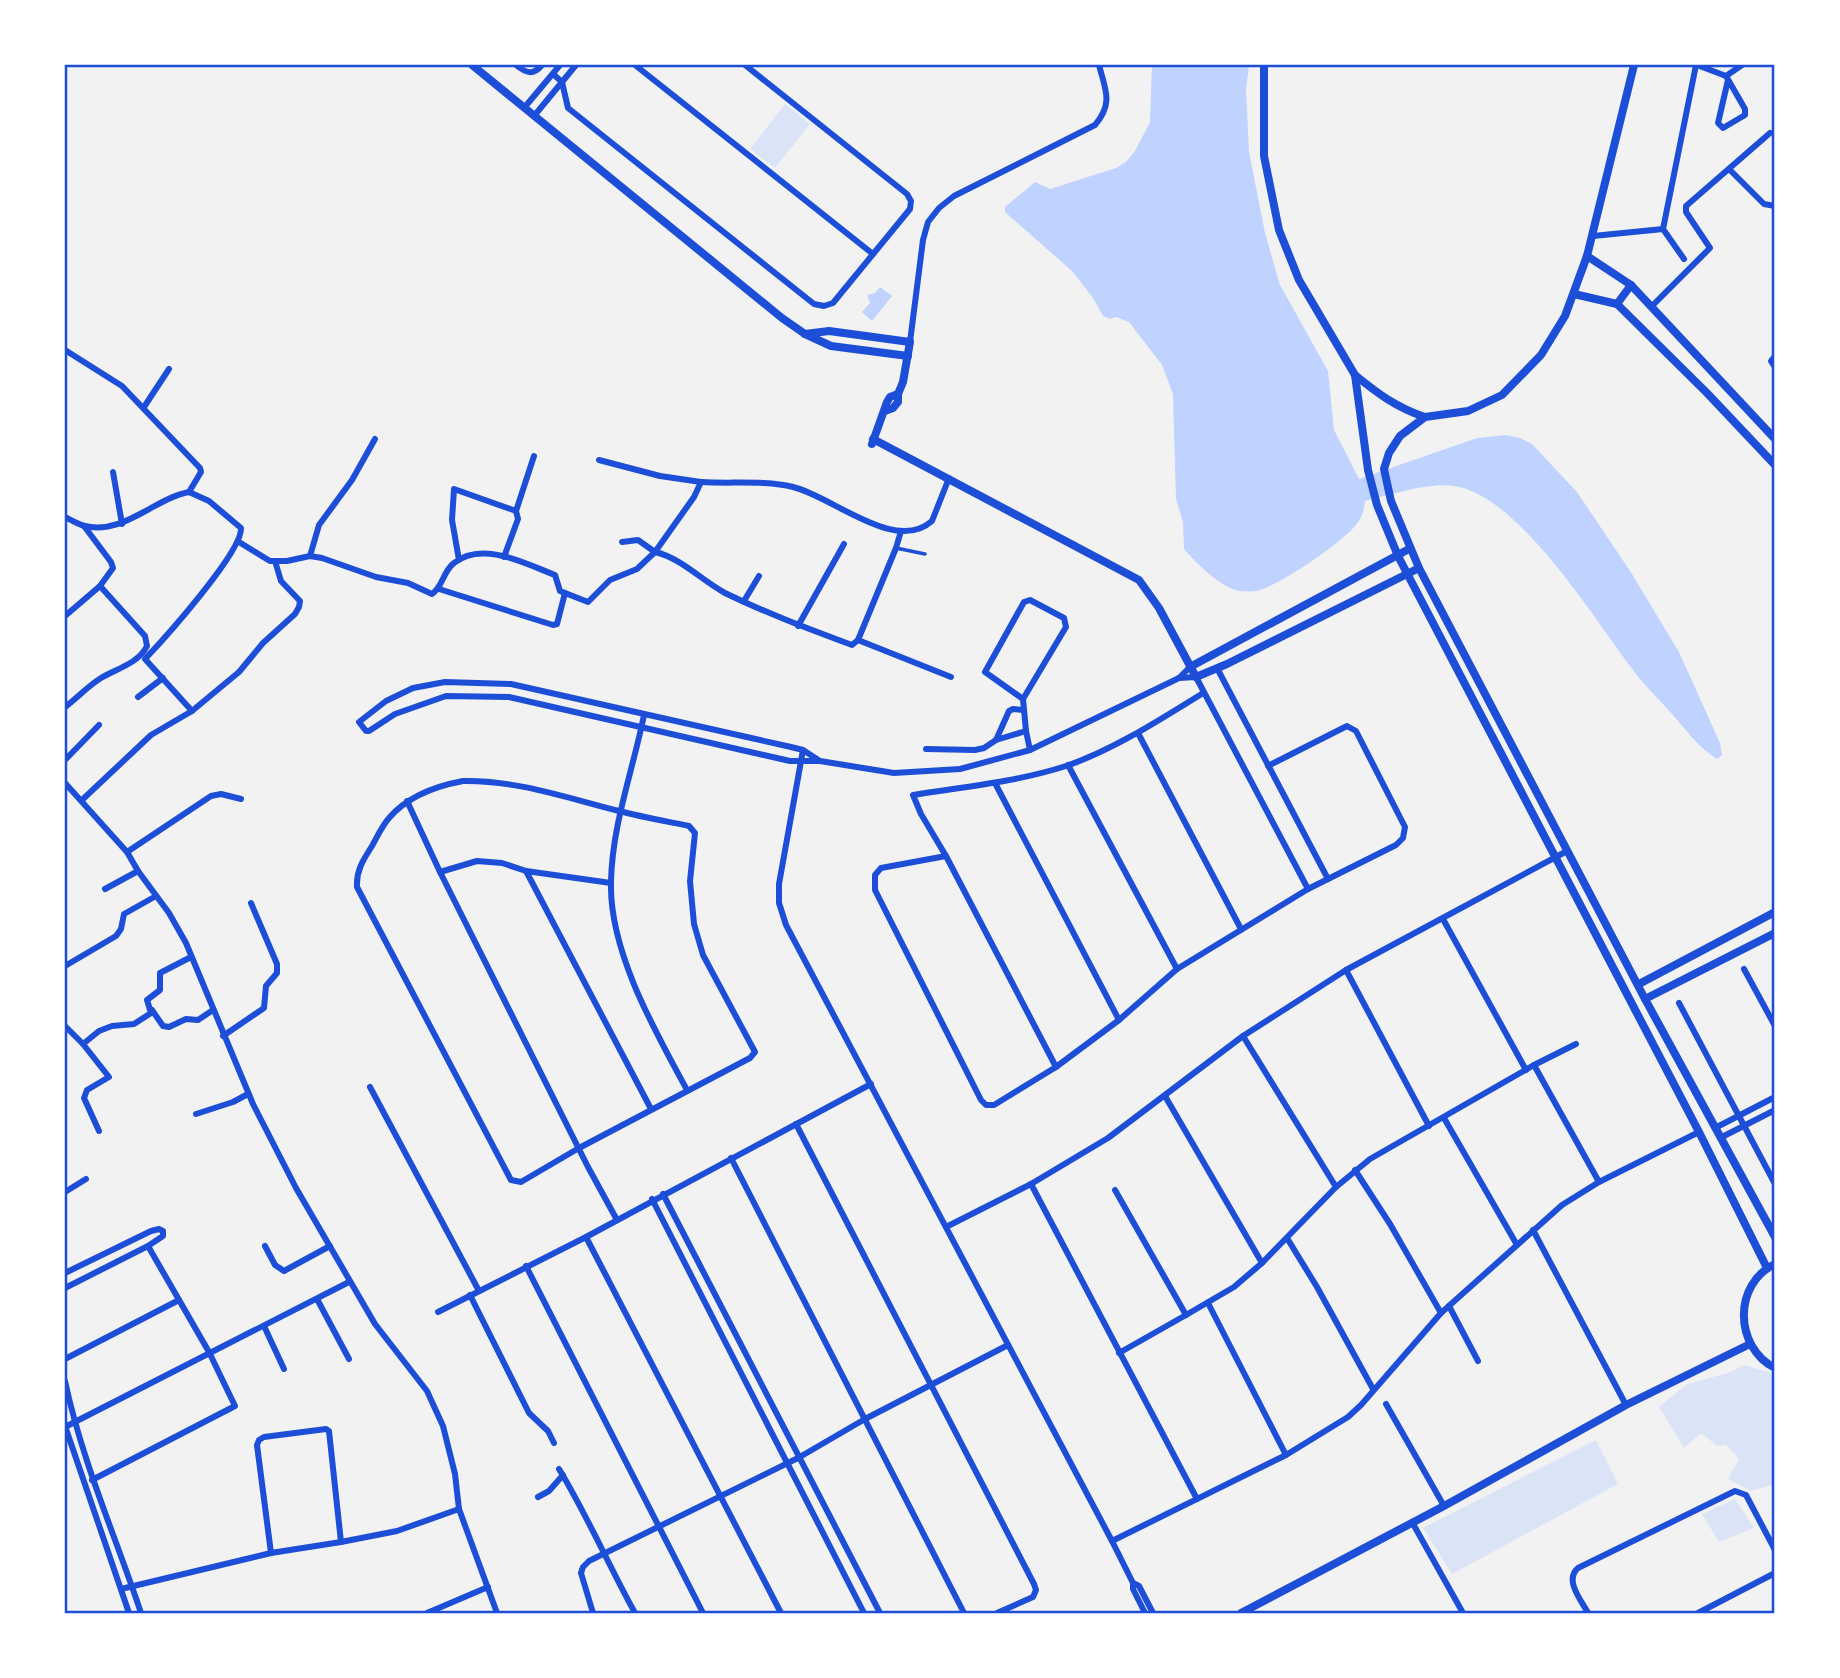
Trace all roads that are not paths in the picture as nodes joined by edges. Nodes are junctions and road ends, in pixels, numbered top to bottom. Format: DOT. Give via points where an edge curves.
graph roads {
  1 [pos="472,65"];
  2 [pos="516,65"];
  3 [pos="542,65"];
  4 [pos="560,65"];
  5 [pos="576,65"];
  6 [pos="635,65"];
  7 [pos="746,65"];
  8 [pos="1099,65"];
  9 [pos="1264,65"];
  10 [pos="1634,65"];
  11 [pos="1697,65"];
  12 [pos="1742,65"];
  13 [pos="553,74"];
  14 [pos="1727,78"];
  15 [pos="562,82"];
  16 [pos="524,108"];
  17 [pos="534,116"];
  18 [pos="1770,133"];
  19 [pos="1730,170"];
  20 [pos="1775,206"];
  21 [pos="1663,229"];
  22 [pos="1593,236"];
  23 [pos="873,254"];
  24 [pos="1587,257"];
  25 [pos="1684,259"];
  26 [pos="1631,285"];
  27 [pos="1574,294"];
  28 [pos="1617,304"];
  29 [pos="1652,306"];
  30 [pos="806,334"];
  31 [pos="910,342"];
  32 [pos="65,351"];
  33 [pos="1775,356"];
  34 [pos="907,360"];
  35 [pos="1775,367"];
  36 [pos="169,369"];
  37 [pos="1355,375"];
  38 [pos="144,407"];
  39 [pos="1425,417"];
  40 [pos="375,439"];
  41 [pos="1775,439"];
  42 [pos="534,456"];
  43 [pos="600,460"];
  44 [pos="1775,466"];
  45 [pos="113,472"];
  46 [pos="950,478"];
  47 [pos="701,482"];
  48 [pos="189,492"];
  49 [pos="516,511"];
  50 [pos="65,517"];
  51 [pos="122,524"];
  52 [pos="84,526"];
  53 [pos="901,531"];
  54 [pos="239,542"];
  55 [pos="622,542"];
  56 [pos="844,544"];
  57 [pos="896,548"];
  58 [pos="1409,550"];
  59 [pos="655,552"];
  60 [pos="925,554"];
  61 [pos="310,556"];
  62 [pos="1398,556"];
  63 [pos="504,557"];
  64 [pos="458,559"];
  65 [pos="275,561"];
  66 [pos="1419,568"];
  67 [pos="1406,575"];
  68 [pos="759,576"];
  69 [pos="100,586"];
  70 [pos="439,589"];
  71 [pos="565,593"];
  72 [pos="744,601"];
  73 [pos="65,616"];
  74 [pos="798,626"];
  75 [pos="858,640"];
  76 [pos="1211,655"];
  77 [pos="143,657"];
  78 [pos="1190,667"];
  79 [pos="1217,668"];
  80 [pos="951,677"];
  81 [pos="1196,677"];
  82 [pos="163,678"];
  83 [pos="1179,678"];
  84 [pos="445,682"];
  85 [pos="1203,693"];
  86 [pos="446,696"];
  87 [pos="138,697"];
  88 [pos="1023,699"];
  89 [pos="65,707"];
  90 [pos="1023,710"];
  91 [pos="192,711"];
  92 [pos="644,715"];
  93 [pos="99,725"];
  94 [pos="642,728"];
  95 [pos="1026,731"];
  96 [pos="1138,733"];
  97 [pos="996,740"];
  98 [pos="926,749"];
  99 [pos="803,750"];
  100 [pos="1030,750"];
  101 [pos="65,760"];
  102 [pos="820,761"];
  103 [pos="801,762"];
  104 [pos="1068,765"];
  105 [pos="1268,766"];
  106 [pos="65,783"];
  107 [pos="995,783"];
  108 [pos="241,799"];
  109 [pos="82,800"];
  110 [pos="407,801"];
  111 [pos="620,811"];
  112 [pos="1567,851"];
  113 [pos="127,852"];
  114 [pos="946,856"];
  115 [pos="1555,858"];
  116 [pos="138,871"];
  117 [pos="526,871"];
  118 [pos="440,872"];
  119 [pos="1328,879"];
  120 [pos="611,883"];
  121 [pos="105,889"];
  122 [pos="1308,889"];
  123 [pos="156,896"];
  124 [pos="251,903"];
  125 [pos="1775,912"];
  126 [pos="1443,919"];
  127 [pos="1241,929"];
  128 [pos="1775,933"];
  129 [pos="191,957"];
  130 [pos="65,966"];
  131 [pos="1177,969"];
  132 [pos="1744,969"];
  133 [pos="1346,970"];
  134 [pos="1639,984"];
  135 [pos="1645,999"];
  136 [pos="1679,1003"];
  137 [pos="152,1010"];
  138 [pos="213,1010"];
  139 [pos="1119,1020"];
  140 [pos="1775,1026"];
  141 [pos="65,1027"];
  142 [pos="223,1036"];
  143 [pos="1243,1036"];
  144 [pos="83,1044"];
  145 [pos="1576,1044"];
  146 [pos="1534,1065"];
  147 [pos="1055,1067"];
  148 [pos="1526,1070"];
  149 [pos="871,1084"];
  150 [pos="370,1087"];
  151 [pos="687,1090"];
  152 [pos="248,1094"];
  153 [pos="1165,1097"];
  154 [pos="1775,1097"];
  155 [pos="651,1109"];
  156 [pos="1775,1110"];
  157 [pos="196,1114"];
  158 [pos="1739,1116"];
  159 [pos="1444,1118"];
  160 [pos="796,1124"];
  161 [pos="1744,1125"];
  162 [pos="1429,1126"];
  163 [pos="1715,1128"];
  164 [pos="99,1131"];
  165 [pos="1699,1132"];
  166 [pos="1720,1138"];
  167 [pos="579,1148"];
  168 [pos="731,1158"];
  169 [pos="1355,1170"];
  170 [pos="86,1178"];
  171 [pos="1599,1182"];
  172 [pos="1031,1184"];
  173 [pos="1775,1184"];
  174 [pos="1336,1187"];
  175 [pos="1115,1190"];
  176 [pos="65,1192"];
  177 [pos="663,1194"];
  178 [pos="652,1199"];
  179 [pos="617,1220"];
  180 [pos="946,1227"];
  181 [pos="1532,1230"];
  182 [pos="586,1237"];
  183 [pos="1775,1237"];
  184 [pos="1287,1238"];
  185 [pos="1517,1245"];
  186 [pos="148,1246"];
  187 [pos="265,1246"];
  188 [pos="330,1246"];
  189 [pos="1262,1263"];
  190 [pos="526,1266"];
  191 [pos="1771,1266"];
  192 [pos="65,1273"];
  193 [pos="349,1282"];
  194 [pos="65,1288"];
  195 [pos="479,1291"];
  196 [pos="470,1295"];
  197 [pos="317,1299"];
  198 [pos="179,1300"];
  199 [pos="1208,1303"];
  200 [pos="1449,1306"];
  201 [pos="438,1312"];
  202 [pos="1441,1314"];
  203 [pos="1186,1315"];
  204 [pos="264,1326"];
  205 [pos="1750,1343"];
  206 [pos="1008,1345"];
  207 [pos="209,1352"];
  208 [pos="1119,1353"];
  209 [pos="65,1359"];
  210 [pos="349,1359"];
  211 [pos="1478,1361"];
  212 [pos="1775,1368"];
  213 [pos="285,1369"];
  214 [pos="65,1381"];
  215 [pos="932,1385"];
  216 [pos="1373,1390"];
  217 [pos="1387,1404"];
  218 [pos="1626,1405"];
  219 [pos="865,1419"];
  220 [pos="74,1423"];
  221 [pos="65,1427"];
  222 [pos="554,1443"];
  223 [pos="1286,1455"];
  224 [pos="798,1458"];
  225 [pos="786,1463"];
  226 [pos="92,1480"];
  227 [pos="538,1497"];
  228 [pos="721,1497"];
  229 [pos="1197,1499"];
  230 [pos="1444,1506"];
  231 [pos="460,1509"];
  232 [pos="1412,1522"];
  233 [pos="657,1527"];
  234 [pos="1112,1541"];
  235 [pos="341,1542"];
  236 [pos="1775,1550"];
  237 [pos="271,1553"];
  238 [pos="602,1554"];
  239 [pos="1775,1573"];
  240 [pos="1133,1583"];
  241 [pos="131,1586"];
  242 [pos="488,1587"];
  243 [pos="121,1589"];
  244 [pos="129,1613"];
  245 [pos="141,1613"];
  246 [pos="427,1613"];
  247 [pos="497,1613"];
  248 [pos="593,1613"];
  249 [pos="635,1613"];
  250 [pos="703,1613"];
  251 [pos="781,1613"];
  252 [pos="864,1613"];
  253 [pos="880,1613"];
  254 [pos="964,1613"];
  255 [pos="998,1613"];
  256 [pos="1145,1613"];
  257 [pos="1153,1613"];
  258 [pos="1241,1613"];
  259 [pos="1463,1613"];
  260 [pos="1588,1613"];
  261 [pos="1698,1613"];
  1 -- 16 [label="street"];
  2 -- 3 [label="street" via="531,73"];
  4 -- 13 [label="street"];
  5 -- 15 [label="street"];
  6 -- 23 [label="street"];
  7 -- 23 [label="street" via="907,194 910,209"];
  8 -- 31 [label="street" via="1108,98 1095,125 954,196 928,222"];
  9 -- 37 [label="street" via="1264,156 1279,230 1299,280"];
  10 -- 22 [label="street"];
  11 -- 14 [label="street"];
  11 -- 21 [label="street"];
  12 -- 14 [label="street"];
  13 -- 15 [label="street"];
  13 -- 16 [label="street"];
  14 -- 14 [label="street" via="1718,123 1723,128 1745,115"];
  15 -- 17 [label="street"];
  15 -- 23 [label="street" via="568,108 814,304 833,303"];
  16 -- 17 [label="street"];
  17 -- 30 [label="street"];
  18 -- 19 [label="street"];
  19 -- 20 [label="street" via="1764,204"];
  19 -- 29 [label="street" via="1684,209 1709,250"];
  21 -- 22 [label="street"];
  21 -- 25 [label="street"];
  22 -- 24 [label="street"];
  24 -- 26 [label="street"];
  24 -- 27 [label="street"];
  26 -- 28 [label="street"];
  26 -- 29 [label="street"];
  27 -- 28 [label="street"];
  27 -- 39 [label="street" via="1541,355 1508,390 1468,411"];
  28 -- 44 [label="street"];
  29 -- 41 [label="street"];
  30 -- 31 [label="street" via="830,331"];
  30 -- 34 [label="street" via="831,346"];
  31 -- 34 [label="street"];
  32 -- 38 [label="street" via="122,386"];
  33 -- 35 [label="street" via="1771,361"];
  34 -- 46 [label="street" via="898,402 885,411 872,441"];
  36 -- 38 [label="street"];
  37 -- 39 [label="street" via="1404,410"];
  37 -- 62 [label="street" via="1368,470"];
  38 -- 48 [label="street" via="200,468"];
  39 -- 58 [label="street" via="1394,443 1384,469"];
  40 -- 61 [label="street" via="319,525"];
  42 -- 49 [label="street"];
  43 -- 47 [label="street"];
  45 -- 51 [label="street"];
  46 -- 53 [label="street" via="928,526"];
  46 -- 78 [label="street" via="1139,579"];
  47 -- 53 [label="street" via="795,487 885,529"];
  47 -- 59 [label="street"];
  48 -- 51 [label="street" via="162,501"];
  48 -- 54 [label="street" via="209,501 237,524 242,533"];
  49 -- 63 [label="street" via="518,519"];
  49 -- 64 [label="street" via="454,489 452,520"];
  50 -- 52 [label="street"];
  51 -- 52 [label="street"];
  52 -- 69 [label="street" via="113,568"];
  53 -- 57 [label="street"];
  54 -- 65 [label="street"];
  54 -- 77 [label="street" via="201,593"];
  55 -- 59 [label="street" via="638,540"];
  56 -- 74 [label="street"];
  57 -- 60 [label="lane"];
  57 -- 75 [label="street"];
  58 -- 62 [label="street"];
  58 -- 66 [label="street"];
  59 -- 71 [label="street" via="637,569 610,580 590,602"];
  59 -- 72 [label="street" via="668,555 714,587"];
  61 -- 65 [label="street"];
  61 -- 70 [label="street" via="432,594"];
  62 -- 67 [label="street"];
  62 -- 76 [label="street"];
  63 -- 64 [label="street" via="484,553"];
  63 -- 71 [label="street" via="555,575"];
  64 -- 70 [label="street"];
  65 -- 91 [label="street" via="281,581 300,601 299,607 239,672"];
  66 -- 67 [label="street"];
  66 -- 112 [label="street"];
  67 -- 79 [label="street"];
  67 -- 115 [label="street"];
  68 -- 72 [label="street"];
  69 -- 73 [label="street"];
  69 -- 77 [label="street" via="145,636"];
  70 -- 71 [label="street" via="553,625"];
  72 -- 74 [label="street"];
  74 -- 75 [label="street" via="852,645"];
  75 -- 80 [label="street"];
  76 -- 78 [label="street"];
  76 -- 79 [label="street"];
  77 -- 82 [label="street"];
  77 -- 89 [label="street" via="102,678"];
  78 -- 81 [label="street"];
  78 -- 83 [label="street"];
  79 -- 81 [label="street"];
  79 -- 105 [label="street"];
  81 -- 83 [label="street"];
  81 -- 85 [label="street"];
  82 -- 87 [label="street"];
  82 -- 91 [label="street"];
  83 -- 100 [label="street"];
  84 -- 86 [label="street"];
  84 -- 86 [label="street" via="413,688 386,701 360,724 369,731 395,714"];
  84 -- 92 [label="street" via="511,684"];
  85 -- 96 [label="street"];
  85 -- 122 [label="street"];
  86 -- 94 [label="street" via="509,697"];
  88 -- 88 [label="street" via="1066,626 1064,618 1030,600 1024,602 985,668 988,676"];
  88 -- 90 [label="street"];
  90 -- 95 [label="street"];
  90 -- 97 [label="street" via="1009,711"];
  91 -- 109 [label="street" via="151,735"];
  92 -- 94 [label="street"];
  92 -- 99 [label="street"];
  93 -- 101 [label="street"];
  94 -- 103 [label="street"];
  94 -- 111 [label="street"];
  95 -- 97 [label="street"];
  95 -- 100 [label="street"];
  96 -- 104 [label="street"];
  96 -- 127 [label="street"];
  97 -- 98 [label="street" via="975,750"];
  99 -- 102 [label="street"];
  99 -- 103 [label="street"];
  100 -- 102 [label="street" via="929,773 894,773"];
  102 -- 103 [label="street"];
  103 -- 149 [label="street" via="779,903 786,925"];
  104 -- 107 [label="street"];
  104 -- 131 [label="street"];
  105 -- 119 [label="street"];
  105 -- 119 [label="street" via="1347,726 1356,732 1405,832 1396,845"];
  106 -- 109 [label="street"];
  107 -- 114 [label="street" via="913,795"];
  107 -- 139 [label="street"];
  108 -- 113 [label="street" via="211,796"];
  109 -- 113 [label="street"];
  110 -- 111 [label="street" via="442,785 482,781 528,786"];
  110 -- 118 [label="street"];
  110 -- 167 [label="street" via="388,818 359,867 357,887 511,1180 522,1182"];
  111 -- 120 [label="street"];
  111 -- 151 [label="street" via="689,825 695,834 690,881 703,955 755,1052"];
  112 -- 115 [label="street"];
  112 -- 134 [label="street"];
  113 -- 116 [label="street"];
  114 -- 147 [label="street"];
  114 -- 147 [label="street" via="881,868 874,874 875,890 986,1105 994,1105"];
  115 -- 126 [label="street"];
  115 -- 165 [label="street"];
  116 -- 121 [label="street"];
  116 -- 123 [label="street"];
  117 -- 118 [label="street" via="477,861"];
  117 -- 120 [label="street"];
  117 -- 155 [label="street"];
  118 -- 167 [label="street"];
  119 -- 122 [label="street"];
  120 -- 151 [label="street" via="615,923 644,1012"];
  122 -- 127 [label="street"];
  123 -- 129 [label="street"];
  123 -- 130 [label="street" via="124,914 116,936"];
  124 -- 142 [label="street" via="273,951 277,973 266,986 264,1008"];
  125 -- 134 [label="street"];
  126 -- 133 [label="street"];
  126 -- 148 [label="street"];
  127 -- 131 [label="street"];
  128 -- 135 [label="street"];
  129 -- 137 [label="street" via="160,973 160,990 147,1000"];
  129 -- 138 [label="street"];
  131 -- 139 [label="street"];
  132 -- 140 [label="street"];
  133 -- 143 [label="street"];
  133 -- 162 [label="street"];
  134 -- 135 [label="street"];
  135 -- 163 [label="street"];
  136 -- 158 [label="street"];
  137 -- 138 [label="street" via="163,1026 169,1027 186,1019 198,1020"];
  137 -- 144 [label="street" via="134,1024 99,1031"];
  138 -- 142 [label="street"];
  139 -- 147 [label="street"];
  141 -- 144 [label="street"];
  142 -- 152 [label="street"];
  143 -- 153 [label="street"];
  143 -- 174 [label="street"];
  144 -- 164 [label="street" via="109,1077 85,1094"];
  145 -- 146 [label="street"];
  146 -- 148 [label="street"];
  146 -- 171 [label="street"];
  148 -- 159 [label="street"];
  149 -- 160 [label="street"];
  149 -- 180 [label="street"];
  150 -- 195 [label="street"];
  151 -- 155 [label="street"];
  152 -- 157 [label="street"];
  152 -- 188 [label="street"];
  153 -- 172 [label="street"];
  153 -- 189 [label="street"];
  154 -- 158 [label="street"];
  155 -- 167 [label="street"];
  156 -- 161 [label="street"];
  158 -- 161 [label="street"];
  158 -- 163 [label="street"];
  159 -- 162 [label="street"];
  159 -- 185 [label="street"];
  160 -- 168 [label="street"];
  160 -- 215 [label="street"];
  161 -- 166 [label="street"];
  161 -- 173 [label="street"];
  162 -- 169 [label="street"];
  163 -- 166 [label="street"];
  165 -- 171 [label="street"];
  165 -- 191 [label="street"];
  166 -- 183 [label="street"];
  167 -- 179 [label="street"];
  168 -- 177 [label="street"];
  168 -- 219 [label="street"];
  169 -- 174 [label="street"];
  169 -- 202 [label="street"];
  170 -- 176 [label="street"];
  171 -- 181 [label="street"];
  172 -- 180 [label="street"];
  172 -- 208 [label="street"];
  174 -- 184 [label="street"];
  175 -- 203 [label="street"];
  177 -- 178 [label="street"];
  177 -- 224 [label="street"];
  178 -- 179 [label="street"];
  178 -- 225 [label="street"];
  179 -- 182 [label="street"];
  180 -- 206 [label="street"];
  181 -- 185 [label="street"];
  181 -- 218 [label="street"];
  182 -- 190 [label="street"];
  182 -- 228 [label="street"];
  184 -- 189 [label="street"];
  184 -- 216 [label="street"];
  185 -- 200 [label="street"];
  186 -- 192 [label="street" via="163,1236 161,1229"];
  186 -- 194 [label="street"];
  186 -- 198 [label="street"];
  187 -- 188 [label="street" via="275,1265 284,1271"];
  188 -- 193 [label="street"];
  189 -- 199 [label="street"];
  190 -- 195 [label="street"];
  190 -- 233 [label="street"];
  191 -- 205 [label="street" via="1751,1287 1743,1311"];
  193 -- 197 [label="street"];
  193 -- 231 [label="street" via="437,1409 456,1475"];
  195 -- 196 [label="street"];
  196 -- 201 [label="street"];
  196 -- 222 [label="street" via="529,1413"];
  197 -- 204 [label="street"];
  197 -- 210 [label="street"];
  198 -- 207 [label="street"];
  198 -- 209 [label="street"];
  199 -- 203 [label="street"];
  199 -- 223 [label="street"];
  200 -- 202 [label="street"];
  200 -- 211 [label="street"];
  202 -- 216 [label="street"];
  203 -- 208 [label="street"];
  204 -- 207 [label="street"];
  204 -- 213 [label="street"];
  205 -- 212 [label="street"];
  205 -- 218 [label="street"];
  206 -- 215 [label="street"];
  206 -- 234 [label="street"];
  207 -- 220 [label="street"];
  207 -- 226 [label="street" via="234,1409"];
  208 -- 229 [label="street"];
  214 -- 220 [label="street"];
  215 -- 219 [label="street"];
  215 -- 255 [label="street" via="1035,1590 1033,1597"];
  216 -- 223 [label="street" via="1348,1417"];
  217 -- 230 [label="street"];
  218 -- 230 [label="street"];
  219 -- 224 [label="street"];
  219 -- 254 [label="street"];
  220 -- 221 [label="street"];
  220 -- 226 [label="street"];
  221 -- 243 [label="street"];
  223 -- 229 [label="street"];
  224 -- 225 [label="street"];
  224 -- 253 [label="street"];
  225 -- 228 [label="street"];
  225 -- 252 [label="street"];
  226 -- 241 [label="street"];
  227 -- 238 [label="street" via="549,1491 561,1472"];
  228 -- 233 [label="street"];
  228 -- 251 [label="street"];
  229 -- 234 [label="street"];
  230 -- 232 [label="street"];
  231 -- 235 [label="street" via="397,1531"];
  231 -- 242 [label="street"];
  232 -- 258 [label="street"];
  232 -- 259 [label="street"];
  233 -- 238 [label="street"];
  233 -- 250 [label="street"];
  234 -- 240 [label="street"];
  235 -- 237 [label="street"];
  235 -- 237 [label="street" via="330,1431 264,1437 257,1445"];
  236 -- 260 [label="street" via="1746,1495 1735,1491 1578,1568 1571,1580"];
  237 -- 241 [label="street"];
  238 -- 248 [label="street" via="589,1561 581,1573"];
  238 -- 249 [label="street"];
  239 -- 261 [label="street"];
  240 -- 256 [label="street"];
  240 -- 257 [label="street"];
  241 -- 243 [label="street"];
  241 -- 245 [label="street"];
  242 -- 246 [label="street"];
  242 -- 247 [label="street"];
  243 -- 244 [label="street"];
}
